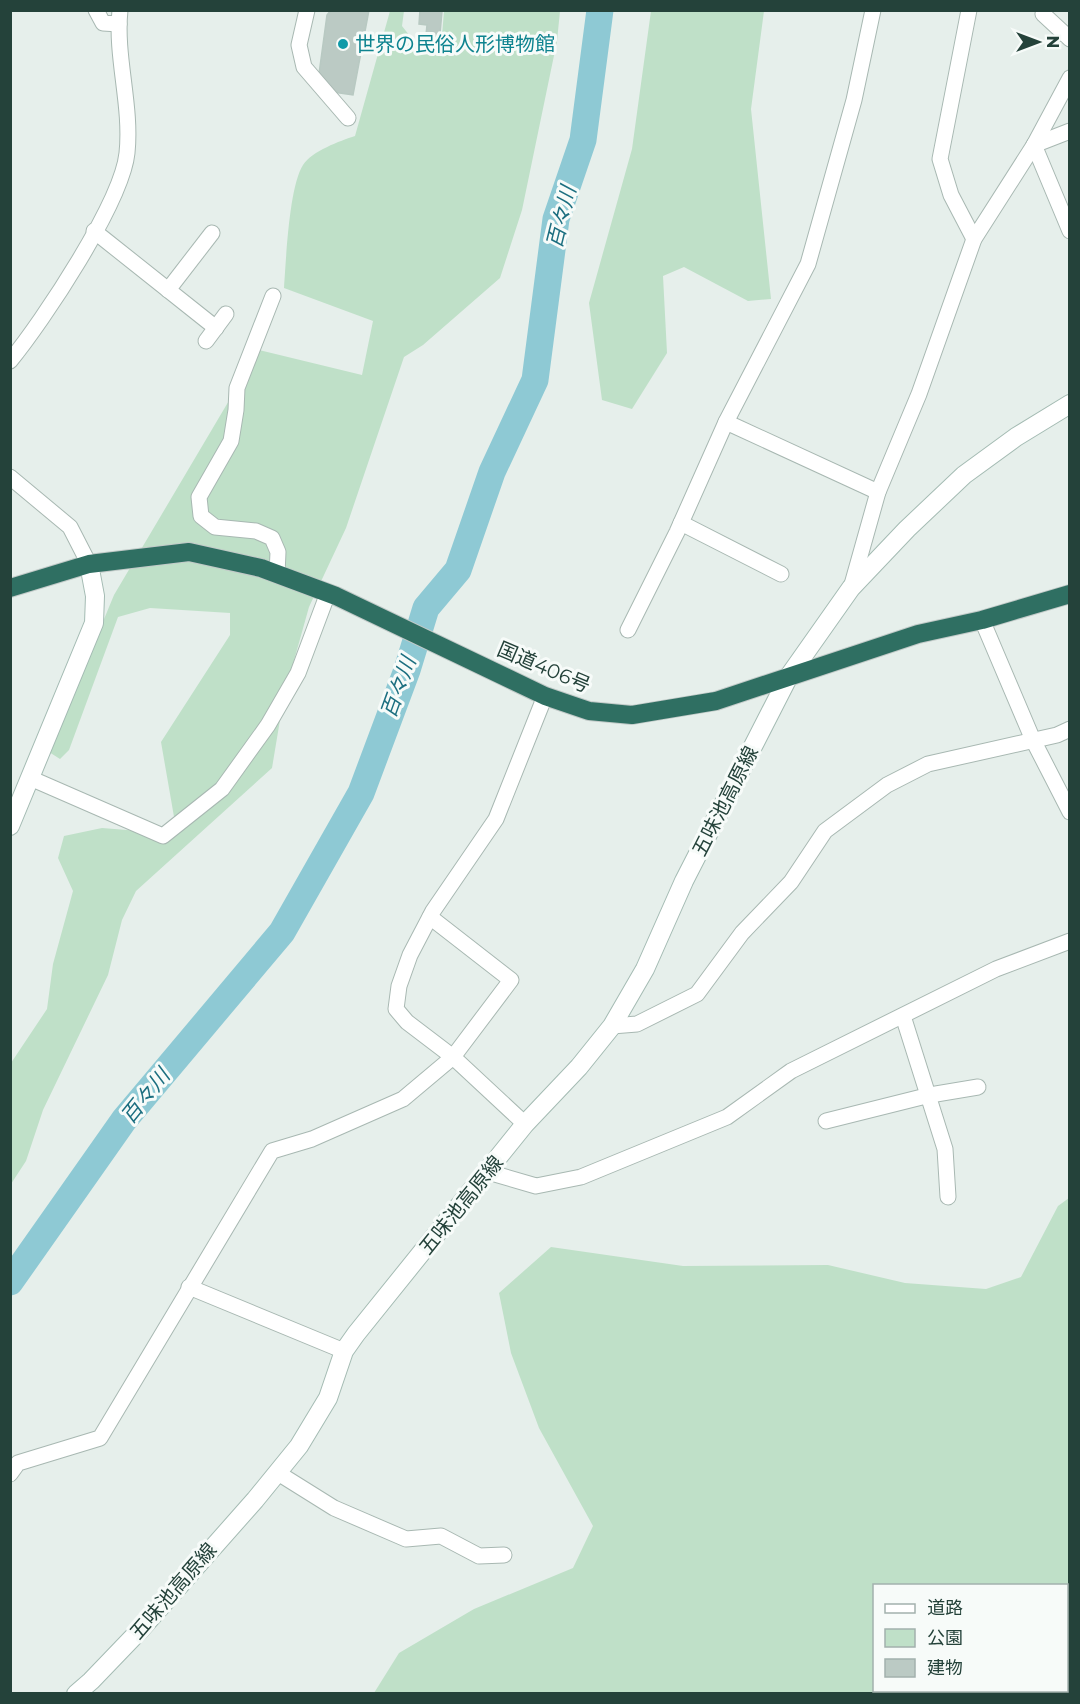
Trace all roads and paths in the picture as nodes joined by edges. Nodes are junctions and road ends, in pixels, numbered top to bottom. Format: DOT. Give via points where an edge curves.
graph roads {
  1 [pos="96,10"];
  2 [pos="306,10"];
  3 [pos="873,10"];
  4 [pos="969,10"];
  5 [pos="1044,10"];
  6 [pos="120,17"];
  7 [pos="1070,39"];
  8 [pos="1070,78"];
  9 [pos="348,118"];
  10 [pos="1070,131"];
  11 [pos="1034,145"];
  12 [pos="94,231"];
  13 [pos="1070,231"];
  14 [pos="212,233"];
  15 [pos="974,239"];
  16 [pos="168,290"];
  17 [pos="273,296"];
  18 [pos="226,314"];
  19 [pos="216,327"];
  20 [pos="206,341"];
  21 [pos="10,361"];
  22 [pos="1070,404"];
  23 [pos="726,422"];
  24 [pos="10,477"];
  25 [pos="878,492"];
  26 [pos="681,523"];
  27 [pos="89,564"];
  28 [pos="277,574"];
  29 [pos="781,574"];
  30 [pos="10,588"];
  31 [pos="851,588"];
  32 [pos="332,594"];
  33 [pos="1070,594"];
  34 [pos="982,620"];
  35 [pos="628,630"];
  36 [pos="789,675"];
  37 [pos="545,696"];
  38 [pos="1070,729"];
  39 [pos="1033,740"];
  40 [pos="30,778"];
  41 [pos="1070,812"];
  42 [pos="10,826"];
  43 [pos="430,917"];
  44 [pos="1070,941"];
  45 [pos="903,1016"];
  46 [pos="612,1026"];
  47 [pos="453,1057"];
  48 [pos="978,1087"];
  49 [pos="930,1095"];
  50 [pos="826,1121"];
  51 [pos="525,1124"];
  52 [pos="488,1173"];
  53 [pos="948,1197"];
  54 [pos="189,1287"];
  55 [pos="344,1351"];
  56 [pos="278,1473"];
  57 [pos="10,1474"];
  58 [pos="504,1555"];
  59 [pos="76,1694"];
  1 -- 6 [label="street" via="103,23"];
  2 -- 9 [label="street" via="299,45 304,66"];
  3 -- 23 [label="street" via="854,100 808,264"];
  4 -- 15 [label="street" via="940,159 951,195"];
  5 -- 7 [label="street" via="1043,14"];
  6 -- 12 [label="street" via="127,154 117,186"];
  8 -- 11 [label="street"];
  10 -- 11 [label="street"];
  11 -- 13 [label="street"];
  11 -- 15 [label="street"];
  12 -- 16 [label="street"];
  12 -- 21 [label="street" via="30,337"];
  14 -- 16 [label="street"];
  15 -- 25 [label="street" via="919,394"];
  16 -- 19 [label="street"];
  17 -- 28 [label="street" via="237,388 231,441 199,497 199,508 201,516 215,526 256,531 272,538 278,552"];
  18 -- 19 [label="street"];
  19 -- 20 [label="street"];
  22 -- 31 [label="main road, 五味池高原線" via="964,475"];
  23 -- 25 [label="street"];
  23 -- 26 [label="street"];
  24 -- 27 [label="street" via="70,527"];
  25 -- 31 [label="street"];
  26 -- 29 [label="street"];
  26 -- 35 [label="street"];
  27 -- 28 [label="highway, 国道406号" via="189,552"];
  27 -- 30 [label="highway, 国道406号"];
  27 -- 40 [label="main road" via="95,596 94,623"];
  28 -- 32 [label="highway, 国道406号"];
  31 -- 36 [label="main road, 五味池高原線"];
  32 -- 37 [label="highway, 国道406号"];
  32 -- 40 [label="street" via="298,673 268,725 222,789 163,836"];
  33 -- 34 [label="highway, 国道406号"];
  34 -- 36 [label="highway, 国道406号" via="918,634"];
  34 -- 39 [label="street"];
  36 -- 37 [label="highway, 国道406号" via="716,701 632,715 589,711"];
  36 -- 46 [label="main road, 五味池高原線" via="684,881 645,969"];
  37 -- 43 [label="street" via="496,819"];
  38 -- 39 [label="street"];
  39 -- 41 [label="street"];
  39 -- 46 [label="street" via="928,764 878,791 825,831 791,882 742,933 697,994 637,1024"];
  40 -- 42 [label="main road"];
  43 -- 47 [label="street" via="410,955 396,1009"];
  43 -- 47 [label="street" via="511,980"];
  44 -- 45 [label="street" via="996,969"];
  45 -- 49 [label="street"];
  45 -- 52 [label="street" via="790,1071 727,1117 581,1177 536,1186"];
  46 -- 51 [label="main road, 五味池高原線"];
  47 -- 51 [label="street"];
  47 -- 54 [label="street" via="404,1100 312,1139 272,1151"];
  48 -- 49 [label="street"];
  49 -- 50 [label="street"];
  49 -- 53 [label="street" via="945,1149"];
  51 -- 52 [label="main road, 五味池高原線"];
  52 -- 55 [label="main road, 五味池高原線"];
  54 -- 55 [label="street"];
  54 -- 57 [label="street" via="100,1438 18,1463"];
  55 -- 56 [label="main road, 五味池高原線" via="328,1398"];
  56 -- 58 [label="street" via="334,1509 406,1539 441,1536 479,1556"];
  56 -- 59 [label="main road, 五味池高原線" via="140,1630"];
}
